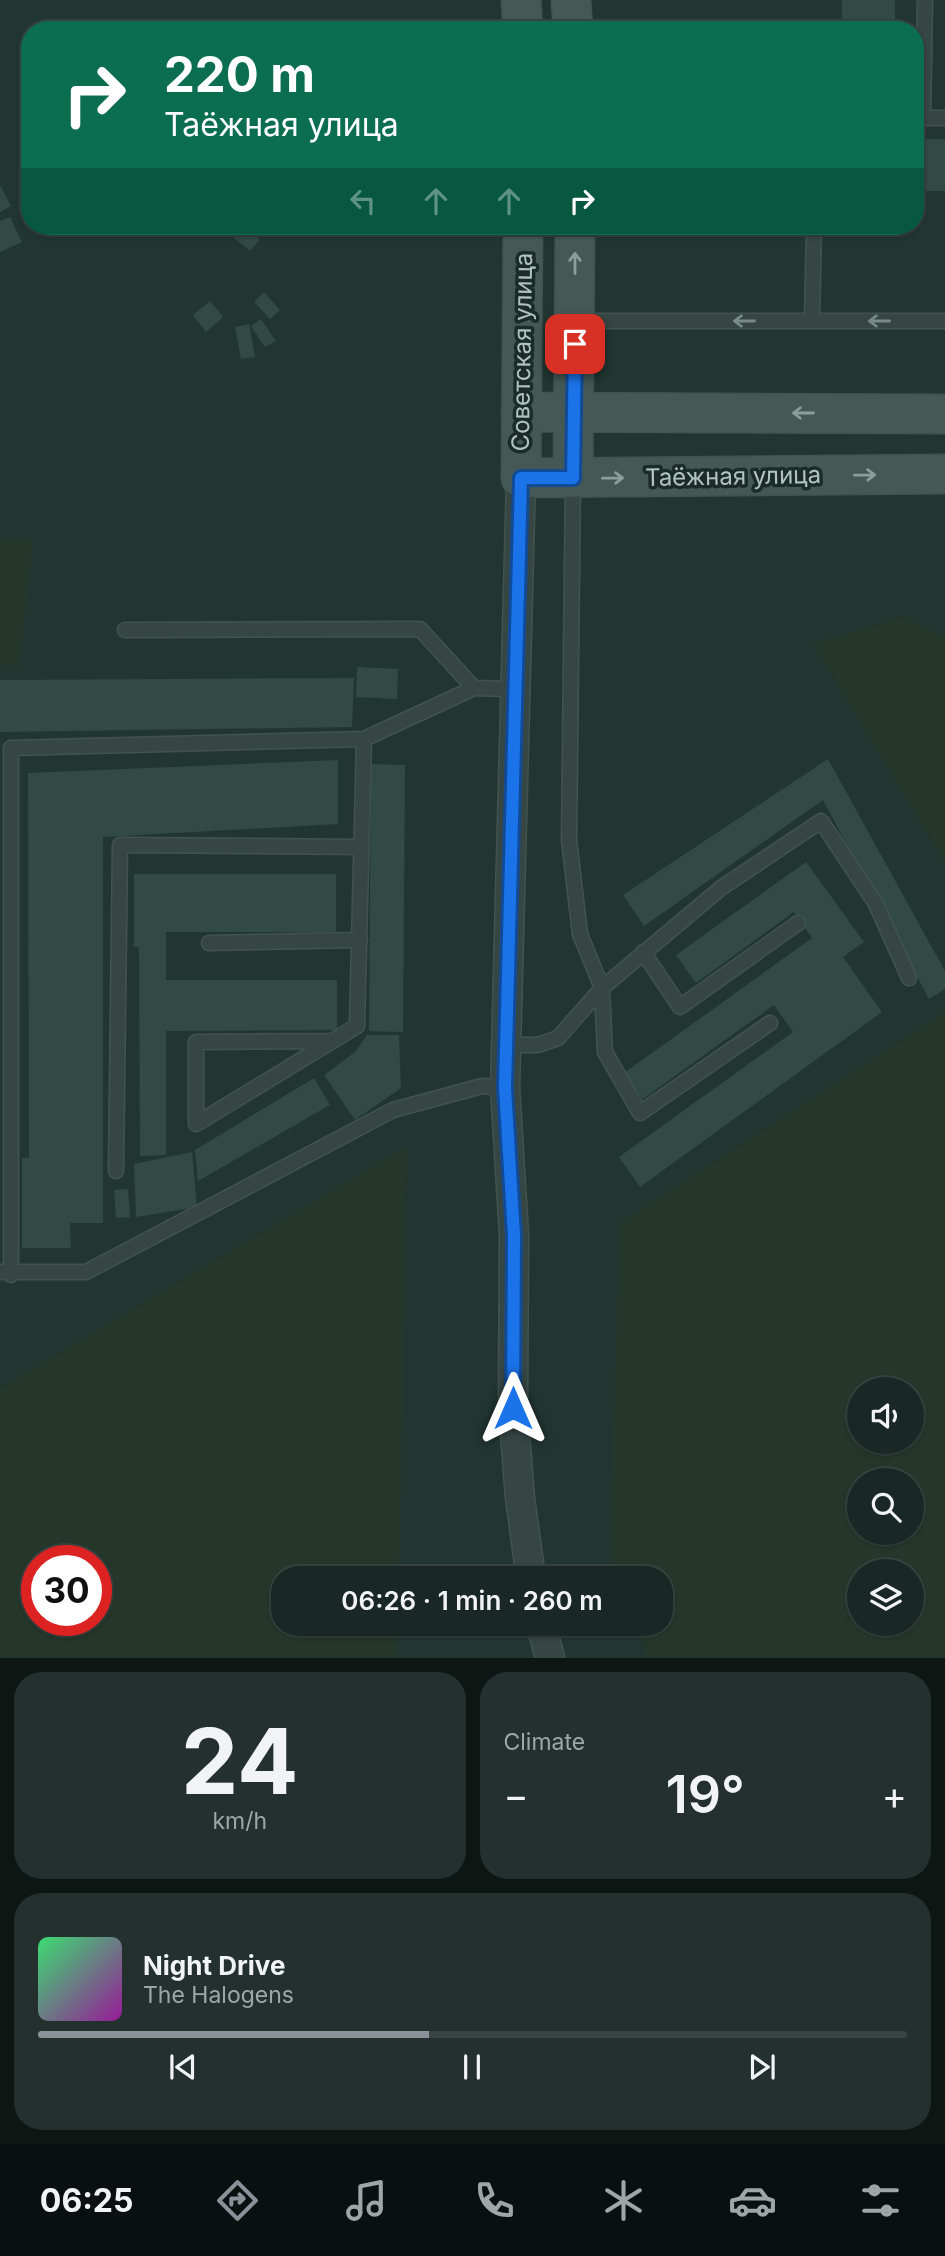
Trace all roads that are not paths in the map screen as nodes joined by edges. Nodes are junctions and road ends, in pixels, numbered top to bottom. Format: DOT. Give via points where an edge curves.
graph roads {
  1 [pos="521,0"];
  2 [pos="571,0"];
  3 [pos="925,0"];
  4 [pos="522,21"];
  5 [pos="572,21"];
  6 [pos="924,21"];
  7 [pos="924,118"];
  8 [pos="945,118"];
  9 [pos="523,235"];
  10 [pos="575,235"];
  11 [pos="814,235"];
  12 [pos="575,321"];
  13 [pos="813,321"];
  14 [pos="945,321"];
  15 [pos="521,412"];
  16 [pos="574,412"];
  17 [pos="945,414"];
  18 [pos="945,474"];
  19 [pos="521,478"];
  20 [pos="573,478"];
  21 [pos="125,630"];
  22 [pos="474,688"];
  23 [pos="515,689"];
  24 [pos="364,739"];
  25 [pos="362,847"];
  26 [pos="798,923"];
  27 [pos="360,940"];
  28 [pos="209,943"];
  29 [pos="643,952"];
  30 [pos="909,978"];
  31 [pos="602,988"];
  32 [pos="770,1023"];
  33 [pos="331,1041"];
  34 [pos="506,1045"];
  35 [pos="505,1088"];
  36 [pos="116,1171"];
  37 [pos="5,1273"];
  38 [pos="529,1566"];
  39 [pos="544,1636"];
  40 [pos="550,1657"];
  1 -- 4 [label="street"];
  2 -- 5 [label="street"];
  3 -- 6 [label="lane"];
  7 -- 8 [label="lane"];
  9 -- 15 [label="street, Советская улица"];
  12 -- 10 [label="street, one-way"];
  11 -- 13 [label="lane"];
  13 -- 12 [label="lane, one-way"];
  12 -- 16 [label="street"];
  14 -- 13 [label="lane, one-way"];
  15 -- 16 [label="street"];
  15 -- 19 [label="street, Советская улица"];
  17 -- 16 [label="street, one-way"];
  16 -- 20 [label="street"];
  20 -- 18 [label="street, Таёжная улица, one-way"];
  19 -- 20 [label="street, Таёжная улица"];
  19 -- 23 [label="street"];
  20 -- 31 [label="lane" via="569,840 580,934"];
  21 -- 22 [label="lane" via="420,629"];
  22 -- 23 [label="lane"];
  22 -- 24 [label="lane"];
  23 -- 34 [label="street"];
  24 -- 25 [label="lane"];
  24 -- 37 [label="lane" via="11,748"];
  25 -- 27 [label="lane"];
  25 -- 36 [label="lane" via="120,845"];
  26 -- 29 [label="lane" via="680,1007"];
  27 -- 28 [label="lane"];
  27 -- 33 [label="lane" via="357,1026"];
  29 -- 30 [label="lane" via="721,888 821,821 876,904"];
  29 -- 31 [label="lane"];
  31 -- 32 [label="lane" via="605,1052 640,1113"];
  31 -- 34 [label="lane" via="558,1038 538,1045"];
  33 -- 33 [label="lane" via="320,1048 196,1124 196,1041"];
  34 -- 35 [label="street"];
  35 -- 37 [label="lane" via="481,1086 393,1110 86,1272"];
  35 -- 38 [label="street" via="514,1235 513,1408"];
  39 -- 40 [label="street"];
}
